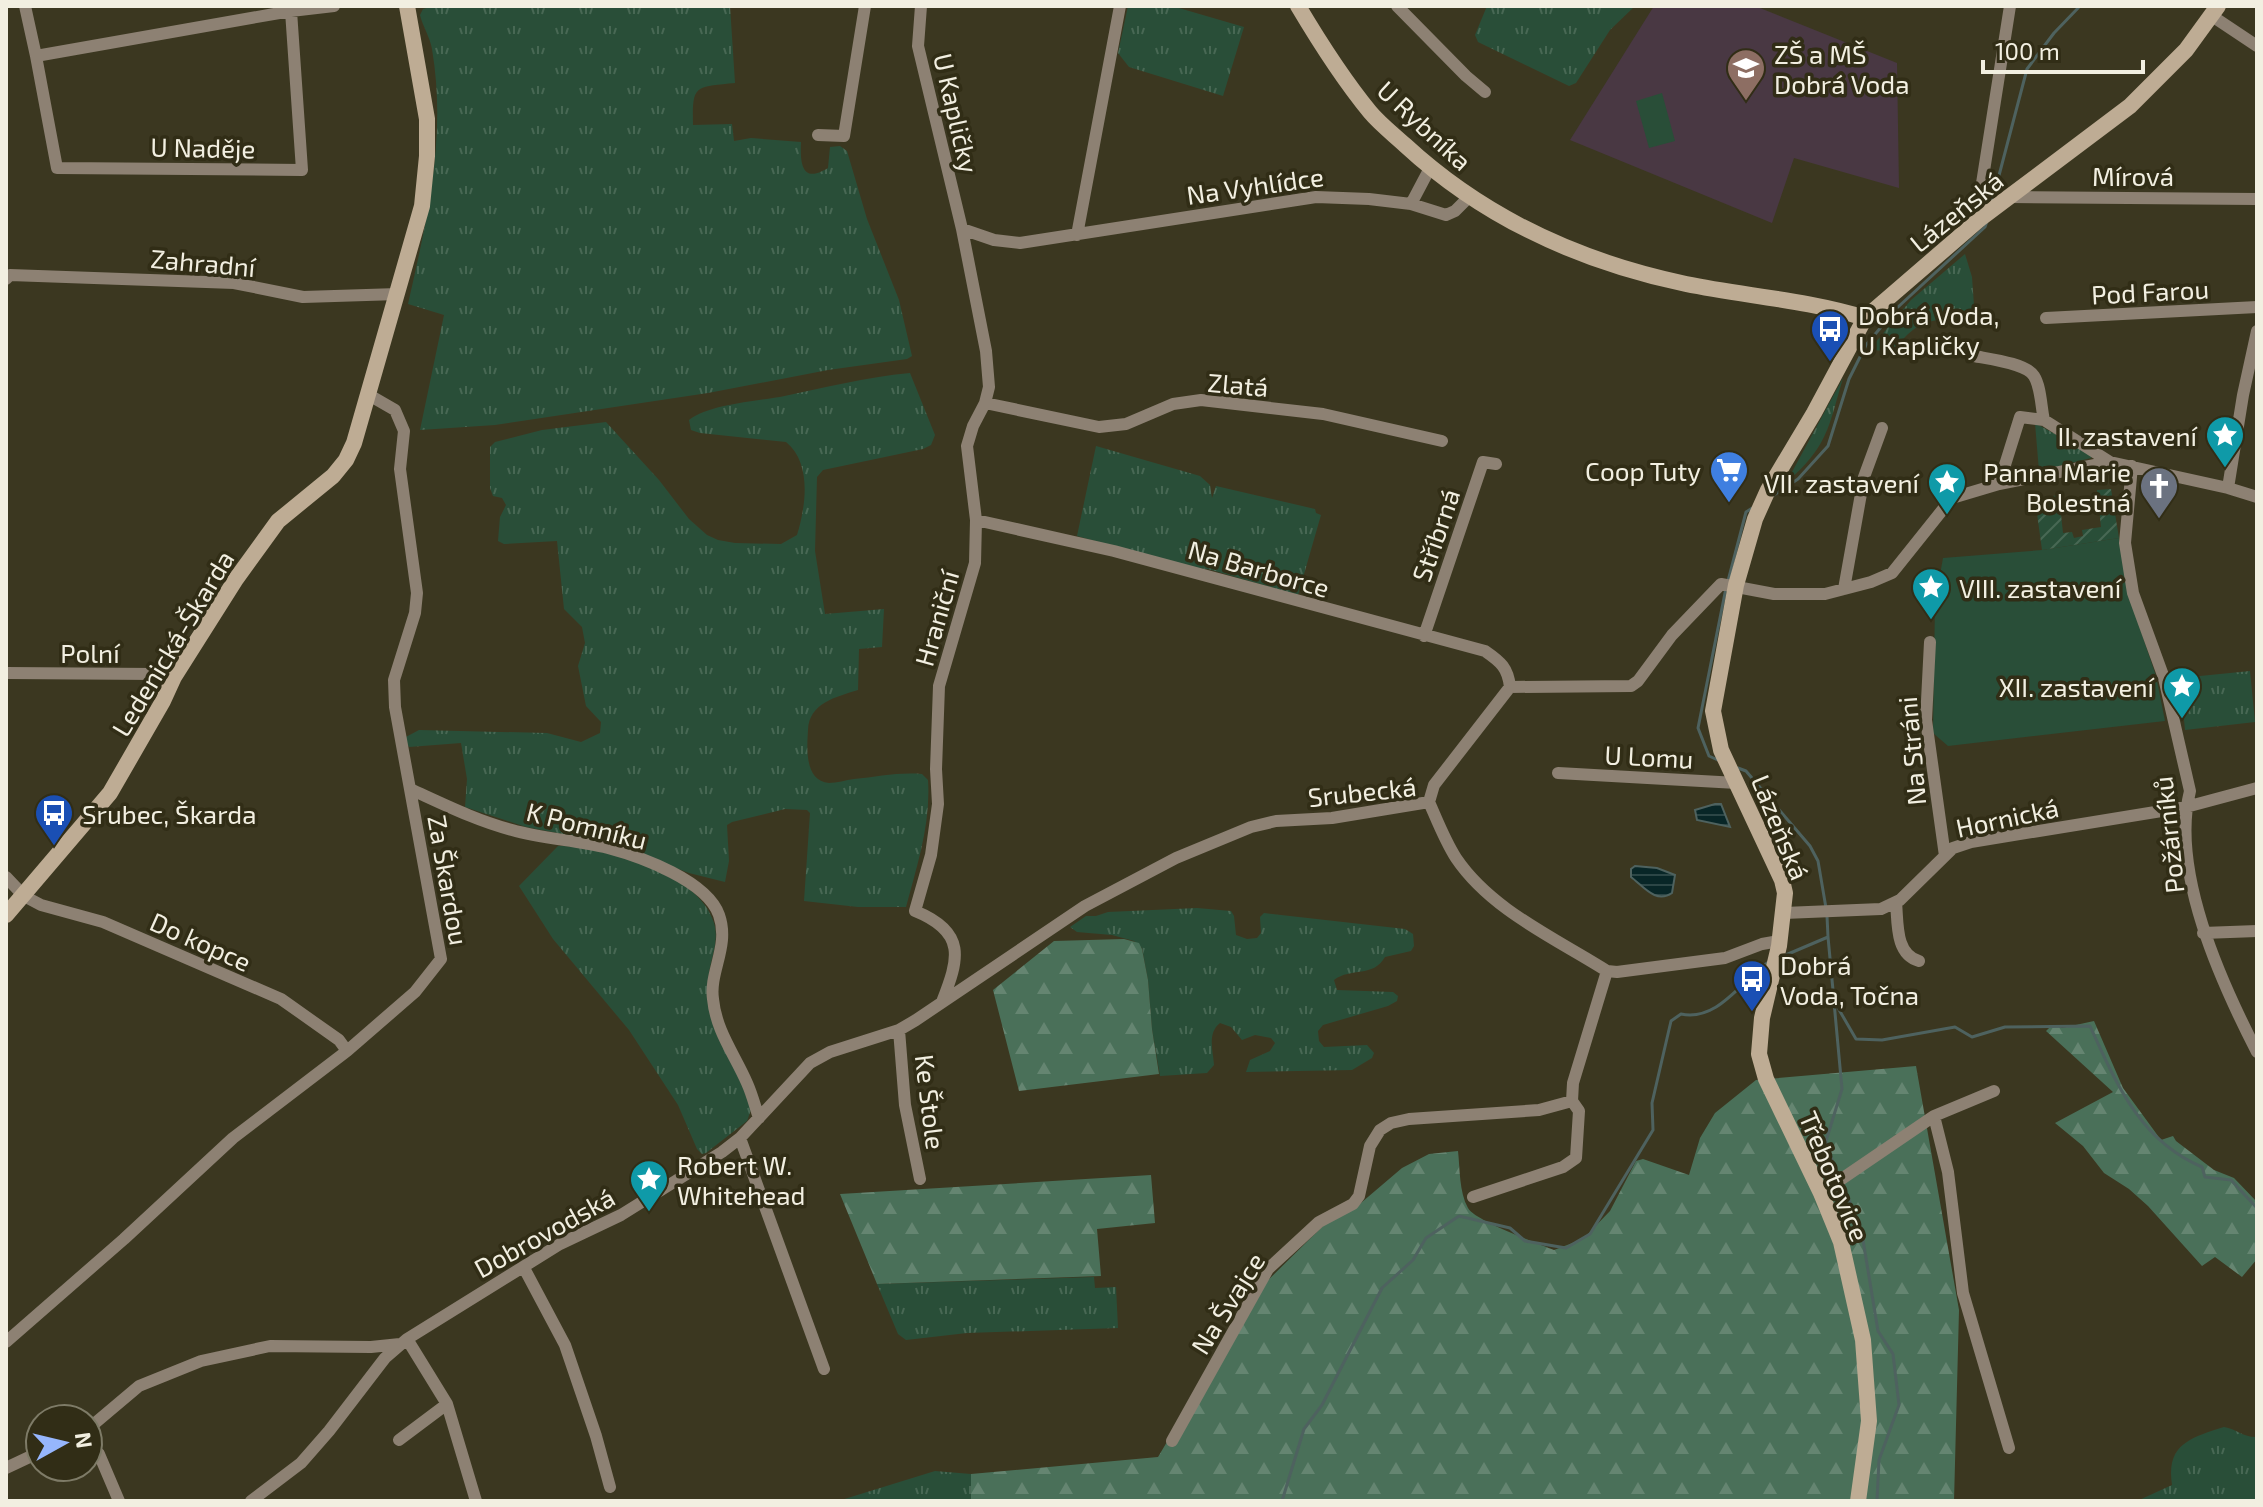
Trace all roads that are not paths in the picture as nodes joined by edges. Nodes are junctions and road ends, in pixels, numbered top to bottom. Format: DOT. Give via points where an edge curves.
graph roads {
  1 [pos="25,6"];
  2 [pos="334,6"];
  3 [pos="407,6"];
  4 [pos="865,6"];
  5 [pos="917,6"];
  6 [pos="1120,6"];
  7 [pos="1298,6"];
  8 [pos="1397,6"];
  9 [pos="2010,6"];
  10 [pos="291,11"];
  11 [pos="2215,11"];
  12 [pos="2257,46"];
  13 [pos="36,56"];
  14 [pos="1485,92"];
  15 [pos="818,135"];
  16 [pos="1430,168"];
  17 [pos="1469,197"];
  18 [pos="2257,199"];
  19 [pos="2002,202"];
  20 [pos="1411,204"];
  21 [pos="1981,218"];
  22 [pos="962,229"];
  23 [pos="1077,235"];
  24 [pos="6,279"];
  25 [pos="398,294"];
  26 [pos="2257,307"];
  27 [pos="1865,318"];
  28 [pos="2046,318"];
  29 [pos="2257,331"];
  30 [pos="1974,356"];
  31 [pos="369,395"];
  32 [pos="985,403"];
  33 [pos="2044,420"];
  34 [pos="1882,428"];
  35 [pos="1442,441"];
  36 [pos="2110,462"];
  37 [pos="1496,464"];
  38 [pos="2132,466"];
  39 [pos="1999,484"];
  40 [pos="2228,488"];
  41 [pos="2257,497"];
  42 [pos="976,520"];
  43 [pos="1730,585"];
  44 [pos="1844,589"];
  45 [pos="1424,636"];
  46 [pos="1930,642"];
  47 [pos="6,673"];
  48 [pos="174,677"];
  49 [pos="1510,687"];
  50 [pos="1558,773"];
  51 [pos="1735,778"];
  52 [pos="2257,788"];
  53 [pos="410,789"];
  54 [pos="1429,802"];
  55 [pos="2186,807"];
  56 [pos="1945,856"];
  57 [pos="6,877"];
  58 [pos="24,896"];
  59 [pos="1896,902"];
  60 [pos="1085,906"];
  61 [pos="1784,913"];
  62 [pos="6,915"];
  63 [pos="2257,931"];
  64 [pos="2203,933"];
  65 [pos="1779,944"];
  66 [pos="1919,961"];
  67 [pos="1774,969"];
  68 [pos="1607,971"];
  69 [pos="942,1002"];
  70 [pos="899,1030"];
  71 [pos="347,1051"];
  72 [pos="2257,1052"];
  73 [pos="1994,1091"];
  74 [pos="1572,1101"];
  75 [pos="1934,1116"];
  76 [pos="759,1118"];
  77 [pos="740,1138"];
  78 [pos="920,1179"];
  79 [pos="1821,1193"];
  80 [pos="1473,1197"];
  81 [pos="524,1268"];
  82 [pos="6,1342"];
  83 [pos="403,1342"];
  84 [pos="824,1369"];
  85 [pos="447,1404"];
  86 [pos="104,1416"];
  87 [pos="399,1440"];
  88 [pos="1172,1441"];
  89 [pos="2009,1448"];
  90 [pos="104,1466"];
  91 [pos="610,1487"];
  92 [pos="119,1501"];
  93 [pos="251,1501"];
  94 [pos="476,1501"];
  95 [pos="1858,1501"];
  1 -- 13 [label="street, U Naděje"];
  2 -- 10 [label="street"];
  3 -- 25 [label="street, Ledenická-Škarda" via="427,119 427,156 422,206"];
  4 -- 15 [label="street" via="844,136"];
  5 -- 22 [label="street, U Kapličky" via="918,46"];
  6 -- 23 [label="street"];
  7 -- 16 [label="street, U Rybníka" via="1372,114"];
  8 -- 14 [label="street"];
  9 -- 21 [label="street"];
  10 -- 13 [label="street"];
  10 -- 13 [label="street, U Naděje" via="302,170 57,168"];
  11 -- 12 [label="street"];
  11 -- 19 [label="street, Lázeňská" via="2186,50 2130,106"];
  16 -- 17 [label="street, U Rybníka"];
  16 -- 20 [label="street"];
  17 -- 20 [label="street, Na Vyhlídce" via="1446,215"];
  17 -- 27 [label="street" via="1568,250 1686,284"];
  18 -- 19 [label="street, Mírová"];
  19 -- 21 [label="street, Lázeňská"];
  20 -- 23 [label="street, Na Vyhlídce" via="1316,197"];
  21 -- 27 [label="street, Lázeňská"];
  22 -- 23 [label="street, Na Vyhlídce" via="1020,243"];
  22 -- 32 [label="street, Hraniční" via="986,351"];
  24 -- 25 [label="street, Zahradní" via="10,275 234,283 303,297"];
  25 -- 31 [label="street, Ledenická-Škarda"];
  26 -- 28 [label="street, Pod Farou"];
  27 -- 43 [label="street, Lázeňská" via="1768,490"];
  29 -- 40 [label="street"];
  30 -- 33 [label="street" via="2029,371"];
  31 -- 48 [label="street, Ledenická-Škarda" via="346,460 278,521"];
  31 -- 53 [label="street, Za Škardou" via="395,410 404,431 400,469 417,593 394,680"];
  32 -- 35 [label="street, Zlatá" via="1099,427 1126,424 1173,404 1201,400 1323,414"];
  32 -- 42 [label="street, Hraniční" via="967,446"];
  33 -- 36 [label="street"];
  33 -- 39 [label="street" via="2020,417"];
  34 -- 44 [label="street" via="1864,477"];
  36 -- 38 [label="street"];
  36 -- 39 [label="street"];
  37 -- 45 [label="street, Stříbrná" via="1483,462"];
  38 -- 40 [label="street"];
  38 -- 55 [label="street, Požárníků" via="2125,543 2131,581 2164,678 2190,791"];
  39 -- 44 [label="street" via="1952,498 1892,573"];
  40 -- 41 [label="street"];
  42 -- 45 [label="street, Na Barborce" via="1114,551"];
  42 -- 69 [label="street, Hraniční" via="972,580 939,686 938,804 915,911 949,935 957,952"];
  43 -- 44 [label="street" via="1774,594"];
  43 -- 49 [label="street" via="1672,635 1636,683 1623,688"];
  43 -- 51 [label="street, Lázeňská" via="1713,711 1721,750"];
  45 -- 49 [label="street, Na Barborce" via="1485,651 1502,662"];
  46 -- 56 [label="street, Na Stráni" via="1926,720"];
  47 -- 48 [label="street, Polní"];
  48 -- 58 [label="street, Ledenická-Škarda" via="110,793"];
  49 -- 54 [label="street" via="1434,785"];
  50 -- 51 [label="street, U Lomu"];
  51 -- 61 [label="street, Lázeňská" via="1782,880"];
  52 -- 55 [label="street, Hornická"];
  53 -- 71 [label="street, Za Škardou" via="441,959 415,992"];
  53 -- 76 [label="street, K Pomníku" via="512,830 610,848 693,884 721,919 723,938 712,996 718,1025"];
  54 -- 60 [label="street, Srubecká" via="1251,827 1176,858"];
  54 -- 68 [label="street, Srubecká" via="1455,857 1482,890"];
  55 -- 56 [label="street, Hornická" via="1971,842"];
  55 -- 64 [label="street, Požárníků" via="2186,848"];
  56 -- 59 [label="street, Hornická"];
  57 -- 58 [label="street"];
  58 -- 62 [label="street, Ledenická-Škarda"];
  58 -- 71 [label="street, Do kopce" via="103,922 281,999"];
  59 -- 61 [label="street" via="1881,909"];
  59 -- 66 [label="street" via="1900,943"];
  60 -- 69 [label="street, Dobrovodská"];
  61 -- 65 [label="street, Lázeňská"];
  63 -- 64 [label="street"];
  64 -- 72 [label="street, Požárníků"];
  65 -- 67 [label="street, Lázeňská"];
  65 -- 68 [label="street" via="1725,958"];
  67 -- 79 [label="street, Třebotovice" via="1759,1054"];
  68 -- 74 [label="street"];
  69 -- 70 [label="street, Dobrovodská"];
  70 -- 76 [label="street, Dobrovodská" via="810,1063"];
  70 -- 78 [label="street, Ke Štole" via="905,1105"];
  71 -- 82 [label="street, Za Škardou" via="233,1138"];
  73 -- 75 [label="street"];
  74 -- 80 [label="street" via="1579,1111 1576,1158"];
  74 -- 88 [label="street, Na Švajce" via="1539,1110 1409,1119 1380,1130 1370,1146 1359,1196 1319,1222 1268,1269"];
  75 -- 79 [label="street"];
  75 -- 89 [label="street" via="1948,1172 1963,1293"];
  76 -- 77 [label="street, Dobrovodská"];
  77 -- 81 [label="street, Dobrovodská" via="678,1181"];
  77 -- 84 [label="street"];
  79 -- 95 [label="street, Třebotovice" via="1841,1242 1863,1340 1869,1421"];
  81 -- 83 [label="street, Dobrovodská"];
  81 -- 91 [label="street" via="565,1345"];
  83 -- 85 [label="street"];
  83 -- 86 [label="street" via="371,1347 270,1346 201,1361 139,1386"];
  83 -- 93 [label="street, Dobrovodská" via="301,1463"];
  85 -- 87 [label="street"];
  85 -- 94 [label="street"];
  90 -- 92 [label="street"];
}
